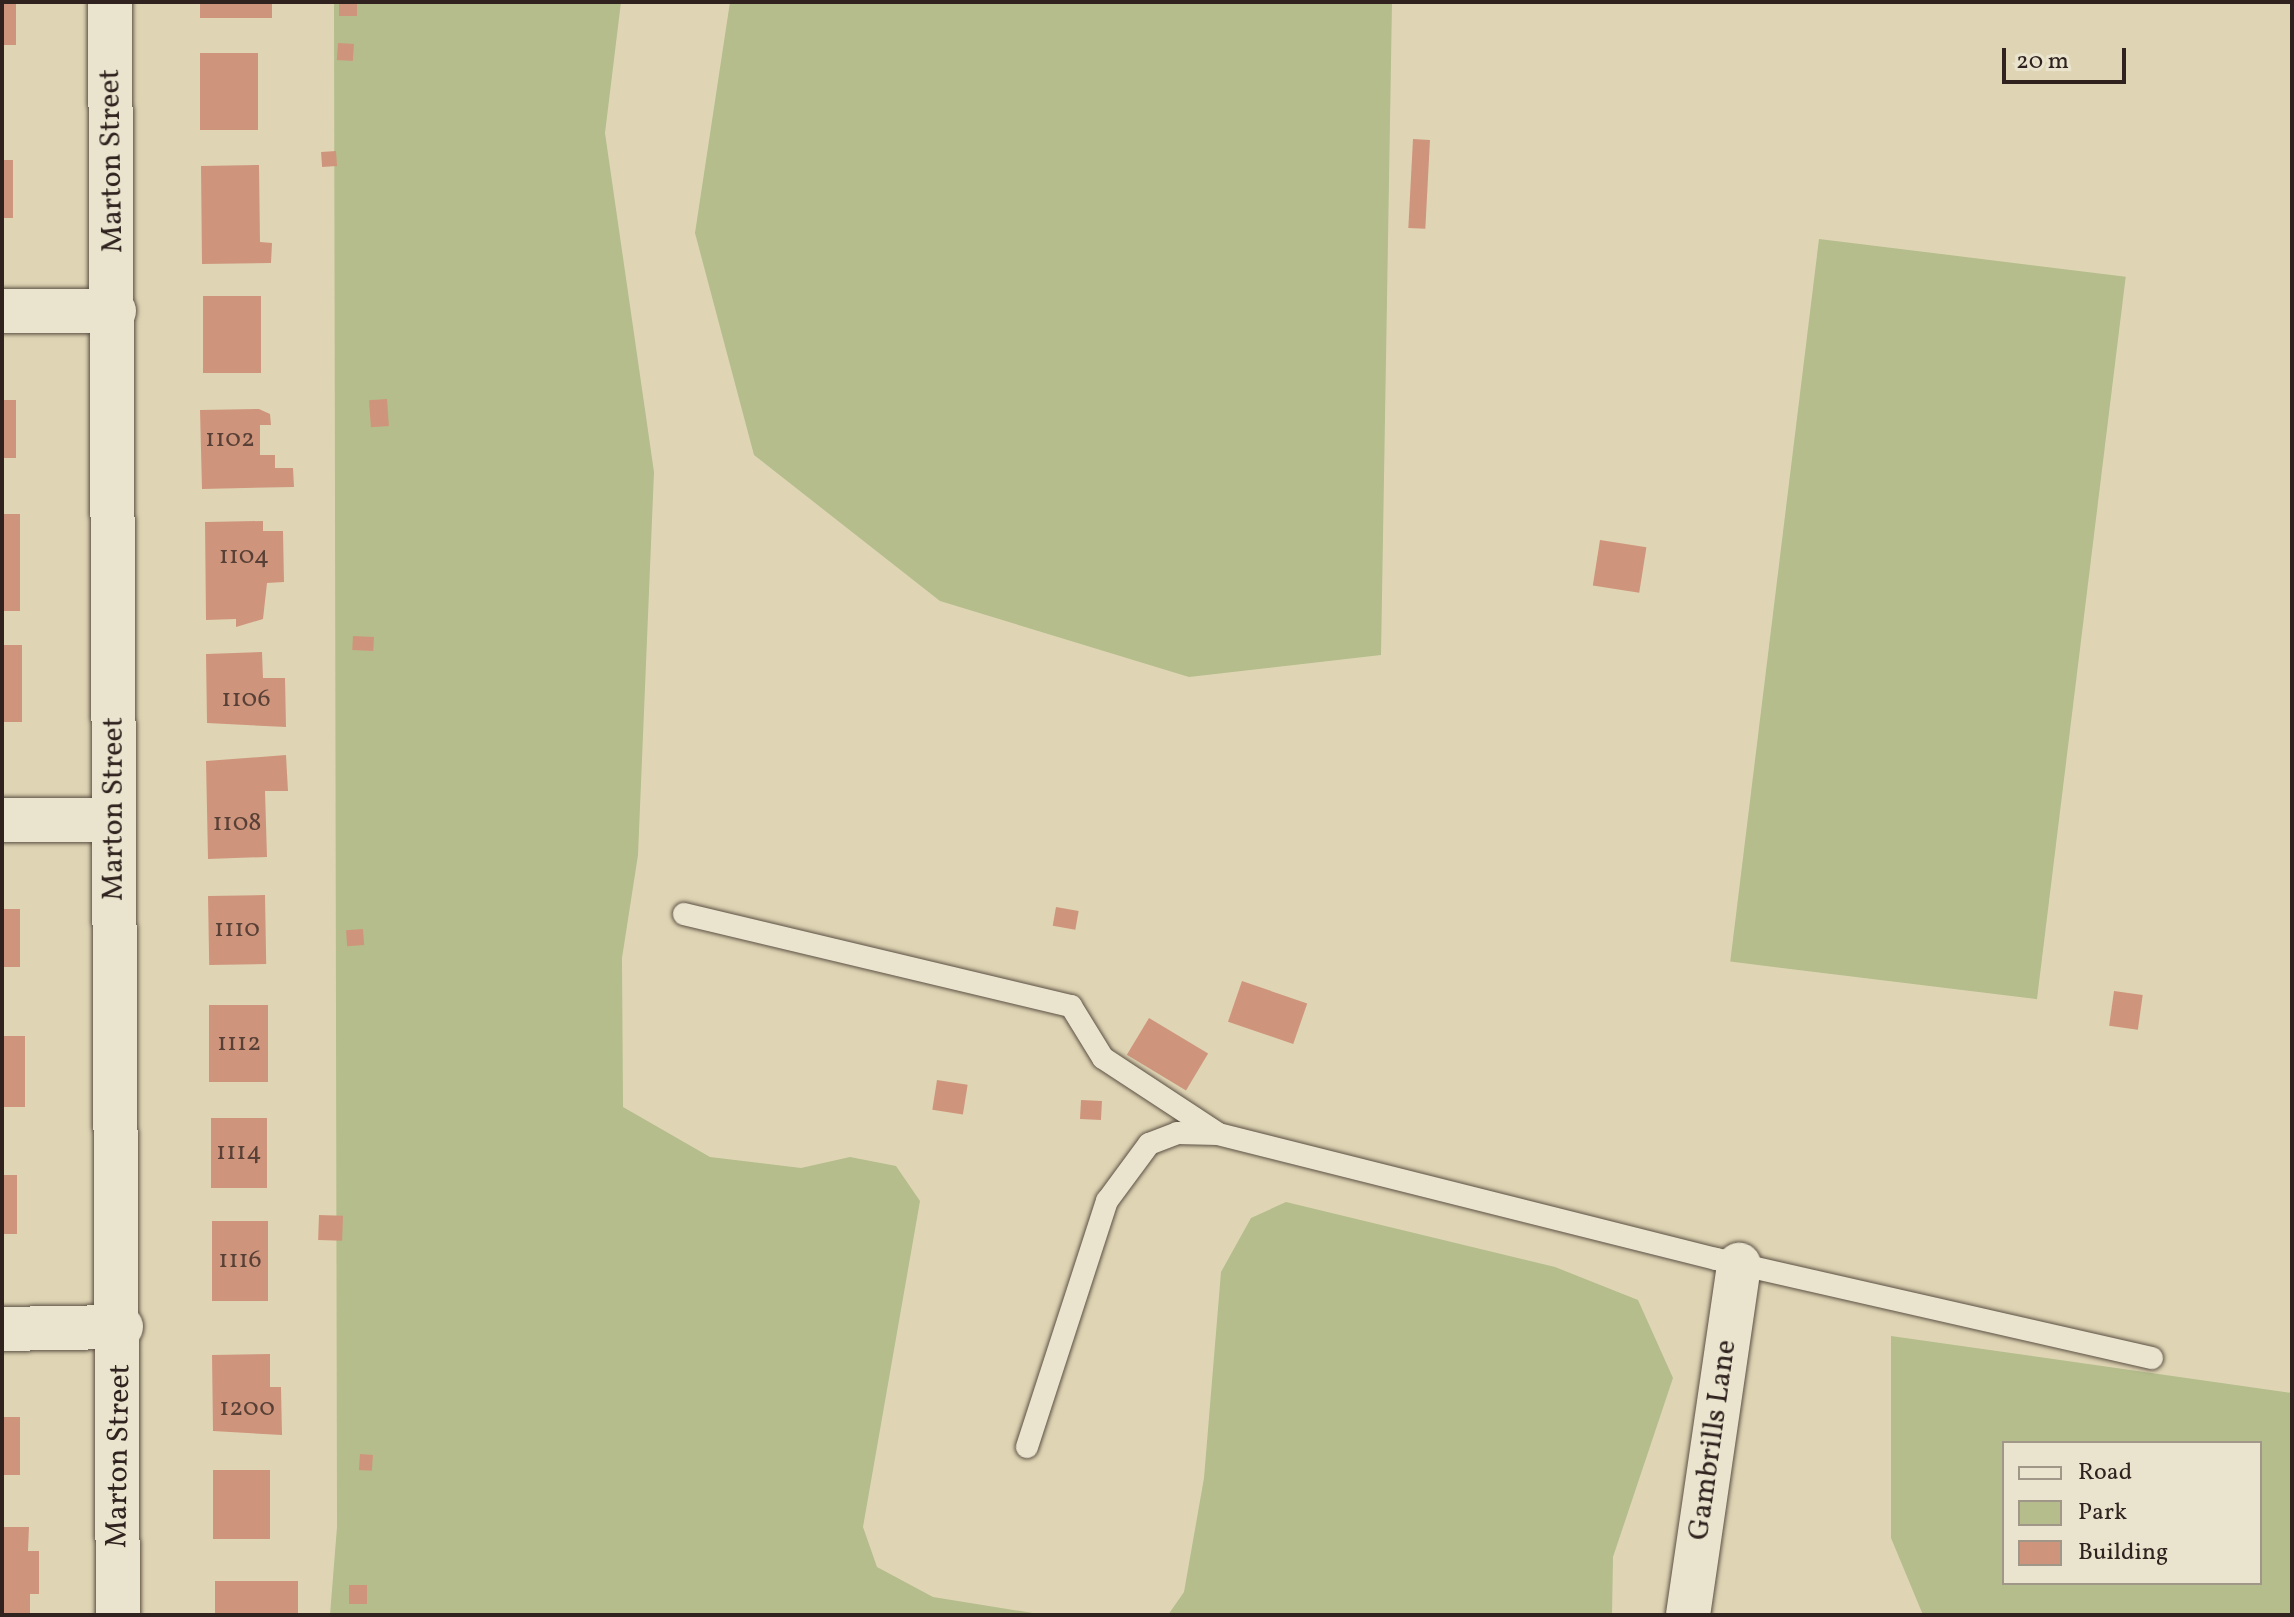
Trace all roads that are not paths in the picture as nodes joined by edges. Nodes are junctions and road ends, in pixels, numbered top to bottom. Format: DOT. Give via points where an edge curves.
graph roads {
  1 [pos="110,2"];
  2 [pos="2,311"];
  3 [pos="114,311"];
  4 [pos="2,820"];
  5 [pos="113,820"];
  6 [pos="684,914"];
  7 [pos="1218,1134"];
  8 [pos="1739,1265"];
  9 [pos="121,1327"];
  10 [pos="2,1329"];
  11 [pos="2152,1358"];
  12 [pos="1027,1447"];
  13 [pos="118,1615"];
  14 [pos="1688,1615"];
  1 -- 3 [label="street, Marton Street"];
  2 -- 3 [label="street"];
  3 -- 5 [label="street, Marton Street"];
  4 -- 5 [label="street"];
  5 -- 9 [label="street, Marton Street"];
  6 -- 7 [label="lane" via="1071,1006 1103,1058"];
  7 -- 8 [label="lane"];
  7 -- 12 [label="lane" via="1177,1133 1149,1144 1107,1201"];
  8 -- 11 [label="lane"];
  8 -- 14 [label="street, Gambrills Lane"];
  9 -- 10 [label="street"];
  9 -- 13 [label="street, Marton Street"];
}
